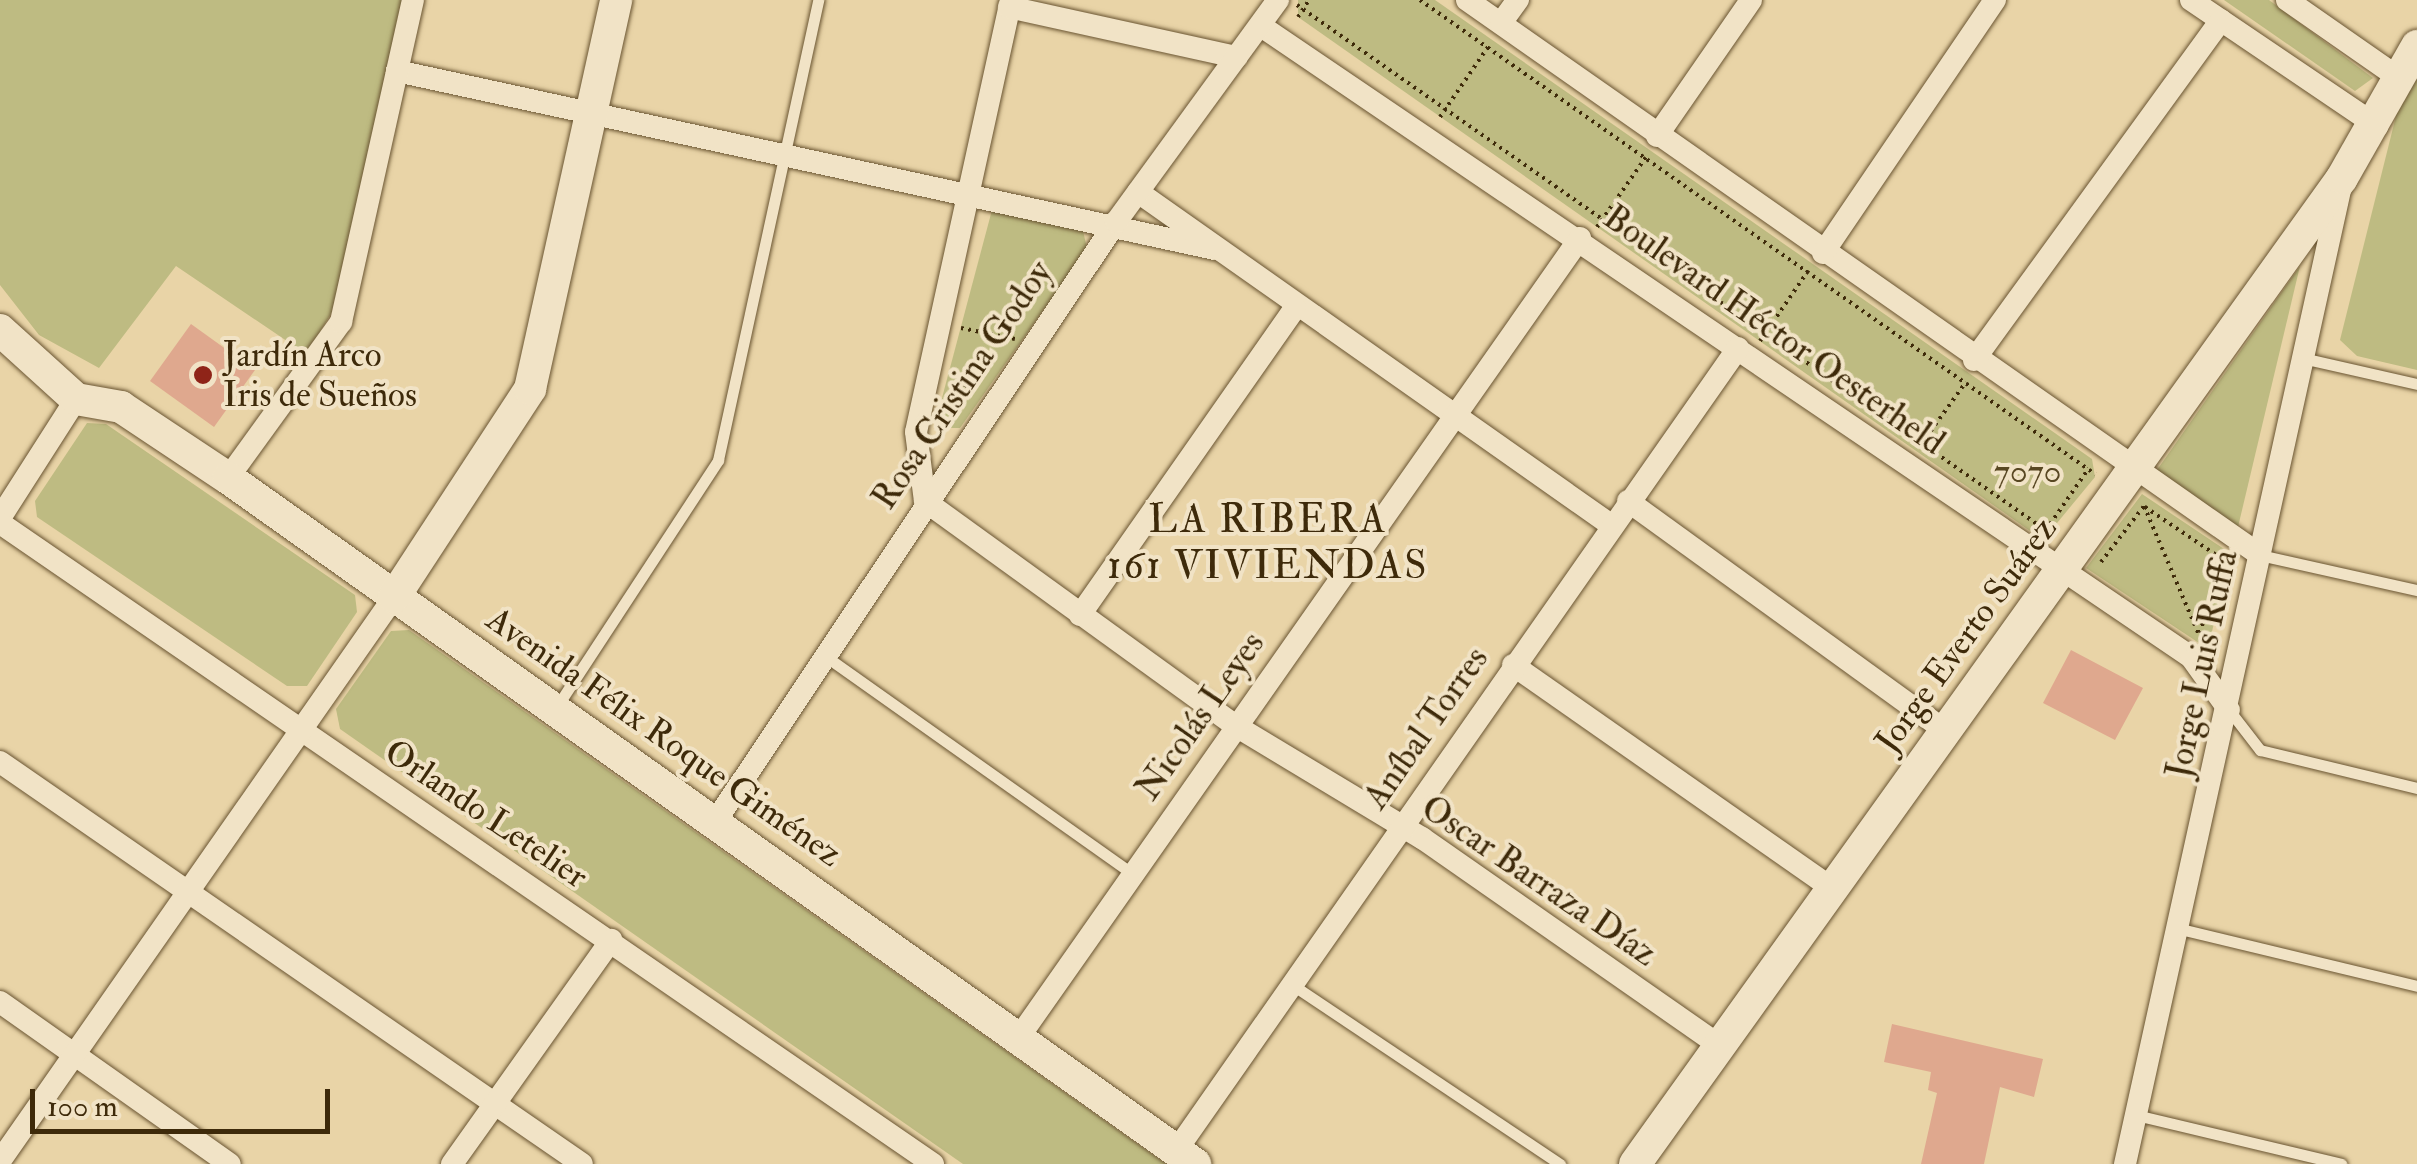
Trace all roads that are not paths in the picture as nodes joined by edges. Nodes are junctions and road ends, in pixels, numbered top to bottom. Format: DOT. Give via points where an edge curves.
graph roads {
  1 [pos="414,0"];
  2 [pos="616,0"];
  3 [pos="818,0"];
  4 [pos="1468,0"];
  5 [pos="1518,0"];
  6 [pos="1751,0"];
  7 [pos="1995,0"];
  8 [pos="2191,0"];
  9 [pos="2288,0"];
  10 [pos="1287,2"];
  11 [pos="1010,3"];
  12 [pos="2221,20"];
  13 [pos="1261,26"];
  14 [pos="1497,32"];
  15 [pos="2417,46"];
  16 [pos="1237,57"];
  17 [pos="397,71"];
  18 [pos="2396,76"];
  19 [pos="590,114"];
  20 [pos="2376,126"];
  21 [pos="1654,143"];
  22 [pos="783,156"];
  23 [pos="2342,178"];
  24 [pos="1138,192"];
  25 [pos="965,193"];
  26 [pos="1116,222"];
  27 [pos="1589,232"];
  28 [pos="1215,249"];
  29 [pos="1818,259"];
  30 [pos="1295,308"];
  31 [pos="0,330"];
  32 [pos="1749,345"];
  33 [pos="2307,358"];
  34 [pos="1973,367"];
  35 [pos="2417,384"];
  36 [pos="76,399"];
  37 [pos="1452,416"];
  38 [pos="228,478"];
  39 [pos="2140,484"];
  40 [pos="924,501"];
  41 [pos="1628,502"];
  42 [pos="0,520"];
  43 [pos="1611,526"];
  44 [pos="2260,555"];
  45 [pos="2060,572"];
  46 [pos="2417,590"];
  47 [pos="394,597"];
  48 [pos="1080,616"];
  49 [pos="822,654"];
  50 [pos="1513,665"];
  51 [pos="556,708"];
  52 [pos="2229,710"];
  53 [pos="1236,726"];
  54 [pos="299,731"];
  55 [pos="1946,732"];
  56 [pos="0,762"];
  57 [pos="2417,788"];
  58 [pos="717,819"];
  59 [pos="1398,829"];
  60 [pos="1132,874"];
  61 [pos="1833,889"];
  62 [pos="187,892"];
  63 [pos="2180,929"];
  64 [pos="611,940"];
  65 [pos="1291,984"];
  66 [pos="2417,986"];
  67 [pos="0,1002"];
  68 [pos="1016,1040"];
  69 [pos="1720,1046"];
  70 [pos="74,1052"];
  71 [pos="495,1103"];
  72 [pos="2136,1116"];
  73 [pos="1185,1157"];
  74 [pos="0,1161"];
  75 [pos="230,1164"];
  76 [pos="452,1164"];
  77 [pos="582,1164"];
  78 [pos="934,1164"];
  79 [pos="1560,1164"];
  80 [pos="1636,1164"];
  81 [pos="2125,1164"];
  82 [pos="2341,1164"];
  1 -- 17 [label="street"];
  2 -- 19 [label="street"];
  3 -- 22 [label="lane"];
  4 -- 14 [label="street"];
  5 -- 14 [label="street"];
  6 -- 21 [label="street"];
  7 -- 29 [label="street"];
  8 -- 12 [label="street"];
  9 -- 18 [label="street"];
  10 -- 13 [label="street, Rosa Cristina Godoy"];
  11 -- 16 [label="street"];
  11 -- 25 [label="street"];
  12 -- 20 [label="street"];
  12 -- 34 [label="street"];
  13 -- 16 [label="street, Rosa Cristina Godoy"];
  13 -- 27 [label="street, Boulevard Héctor Oesterheld"];
  14 -- 21 [label="street"];
  15 -- 18 [label="street, Jorge Everto Suárez"];
  16 -- 24 [label="street, Rosa Cristina Godoy"];
  17 -- 19 [label="street"];
  17 -- 38 [label="street" via="341,322"];
  18 -- 20 [label="street, Jorge Everto Suárez"];
  19 -- 22 [label="street"];
  19 -- 47 [label="street" via="530,389"];
  20 -- 23 [label="street, Jorge Everto Suárez"];
  21 -- 29 [label="street"];
  22 -- 25 [label="street"];
  22 -- 51 [label="lane" via="718,460"];
  23 -- 33 [label="street, Jorge Luis Ruffa"];
  23 -- 39 [label="street, Jorge Everto Suárez"];
  24 -- 26 [label="street, Rosa Cristina Godoy"];
  24 -- 28 [label="street"];
  25 -- 26 [label="street"];
  25 -- 40 [label="street" via="916,432"];
  26 -- 28 [label="street"];
  26 -- 40 [label="street, Rosa Cristina Godoy"];
  27 -- 32 [label="street, Boulevard Héctor Oesterheld"];
  27 -- 37 [label="street, Nicolás Leyes"];
  28 -- 30 [label="street"];
  29 -- 34 [label="street"];
  30 -- 37 [label="street"];
  30 -- 48 [label="street"];
  31 -- 36 [label="street"];
  32 -- 41 [label="street, Aníbal Torres"];
  32 -- 45 [label="street, Boulevard Héctor Oesterheld"];
  33 -- 35 [label="lane"];
  33 -- 44 [label="street, Jorge Luis Ruffa"];
  34 -- 39 [label="street"];
  36 -- 38 [label="street, Avenida Félix Roque Giménez" via="121,407"];
  36 -- 42 [label="street"];
  37 -- 43 [label="street"];
  37 -- 53 [label="street, Nicolás Leyes"];
  38 -- 47 [label="street, Avenida Félix Roque Giménez"];
  39 -- 44 [label="street"];
  39 -- 45 [label="street, Jorge Everto Suárez"];
  40 -- 48 [label="street, Oscar Barraza Díaz"];
  40 -- 49 [label="street, Rosa Cristina Godoy"];
  41 -- 43 [label="street, Aníbal Torres"];
  41 -- 55 [label="street"];
  42 -- 54 [label="street, Orlando Letelier"];
  43 -- 50 [label="street, Aníbal Torres"];
  44 -- 46 [label="lane"];
  44 -- 52 [label="street, Jorge Luis Ruffa"];
  45 -- 52 [label="street, Boulevard Héctor Oesterheld" via="2191,657"];
  45 -- 55 [label="street, Jorge Everto Suárez"];
  47 -- 51 [label="street, Avenida Félix Roque Giménez"];
  47 -- 54 [label="street"];
  48 -- 53 [label="street, Oscar Barraza Díaz"];
  49 -- 58 [label="street, Rosa Cristina Godoy"];
  49 -- 60 [label="lane"];
  50 -- 59 [label="street, Aníbal Torres"];
  50 -- 61 [label="street"];
  51 -- 58 [label="street, Avenida Félix Roque Giménez"];
  52 -- 57 [label="lane" via="2260,750"];
  52 -- 63 [label="street, Jorge Luis Ruffa"];
  53 -- 59 [label="street, Oscar Barraza Díaz"];
  53 -- 60 [label="street, Nicolás Leyes"];
  54 -- 62 [label="street"];
  54 -- 64 [label="street, Orlando Letelier"];
  55 -- 61 [label="street, Jorge Everto Suárez"];
  56 -- 62 [label="street"];
  58 -- 68 [label="street, Avenida Félix Roque Giménez"];
  59 -- 65 [label="street, Aníbal Torres"];
  59 -- 69 [label="street, Oscar Barraza Díaz"];
  60 -- 68 [label="street, Nicolás Leyes"];
  61 -- 69 [label="street, Jorge Everto Suárez"];
  62 -- 70 [label="street"];
  62 -- 71 [label="street"];
  63 -- 66 [label="lane"];
  63 -- 72 [label="street, Jorge Luis Ruffa"];
  64 -- 71 [label="street"];
  64 -- 78 [label="street, Orlando Letelier"];
  65 -- 73 [label="street, Aníbal Torres"];
  65 -- 79 [label="lane"];
  67 -- 70 [label="street"];
  68 -- 73 [label="street, Avenida Félix Roque Giménez"];
  69 -- 80 [label="street, Jorge Everto Suárez"];
  70 -- 74 [label="street"];
  70 -- 75 [label="street"];
  71 -- 76 [label="street"];
  71 -- 77 [label="street"];
  72 -- 81 [label="street, Jorge Luis Ruffa"];
  72 -- 82 [label="lane"];
}
